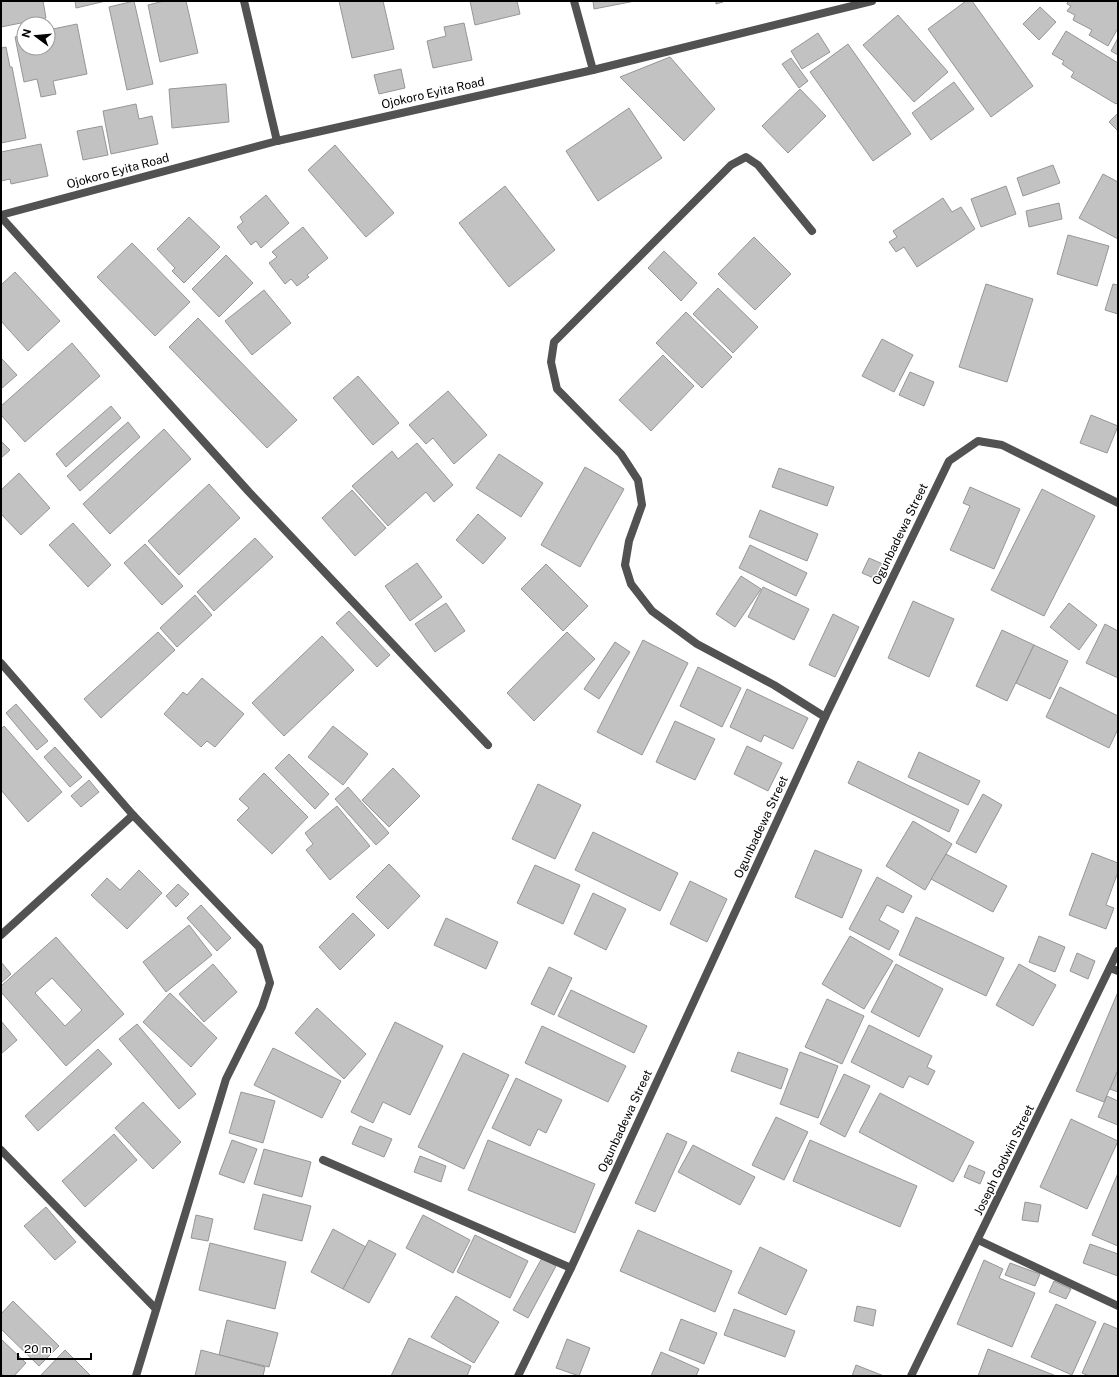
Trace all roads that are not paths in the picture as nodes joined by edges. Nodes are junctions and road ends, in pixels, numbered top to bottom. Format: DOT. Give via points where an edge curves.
graph roads {
  1 [pos="244,1"];
  2 [pos="574,1"];
  3 [pos="872,1"];
  4 [pos="593,70"];
  5 [pos="277,141"];
  6 [pos="1,216"];
  7 [pos="812,231"];
  8 [pos="1118,503"];
  9 [pos="1,663"];
  10 [pos="825,717"];
  11 [pos="488,745"];
  12 [pos="133,815"];
  13 [pos="1,935"];
  14 [pos="1118,951"];
  15 [pos="1114,970"];
  16 [pos="1,1150"];
  17 [pos="323,1160"];
  18 [pos="978,1240"];
  19 [pos="571,1268"];
  20 [pos="1118,1306"];
  21 [pos="156,1309"];
  22 [pos="136,1376"];
  23 [pos="518,1376"];
  24 [pos="911,1376"];
  1 -- 5 [label="street"];
  2 -- 4 [label="street"];
  3 -- 4 [label="street, Ojokoro Eyita Road"];
  4 -- 5 [label="street, Ojokoro Eyita Road"];
  5 -- 6 [label="street, Ojokoro Eyita Road"];
  6 -- 11 [label="street" via="249,492"];
  7 -- 10 [label="street" via="758,165 746,157 731,165 554,342 551,362 557,389 621,454 638,480 642,505 629,541 625,565 631,584 652,611 697,644 774,685"];
  8 -- 10 [label="street, Ogunbadewa Street" via="1002,445 978,441 949,461"];
  9 -- 12 [label="street"];
  10 -- 19 [label="street, Ogunbadewa Street"];
  12 -- 13 [label="street"];
  12 -- 21 [label="street" via="259,947 270,983 262,1007 226,1079"];
  14 -- 15 [label="street, Joseph Godwin Street"];
  15 -- 18 [label="street, Joseph Godwin Street"];
  16 -- 21 [label="street"];
  17 -- 19 [label="street"];
  18 -- 20 [label="street"];
  18 -- 24 [label="street, Joseph Godwin Street"];
  19 -- 23 [label="street, Ogunbadewa Street"];
  21 -- 22 [label="street"];
}
